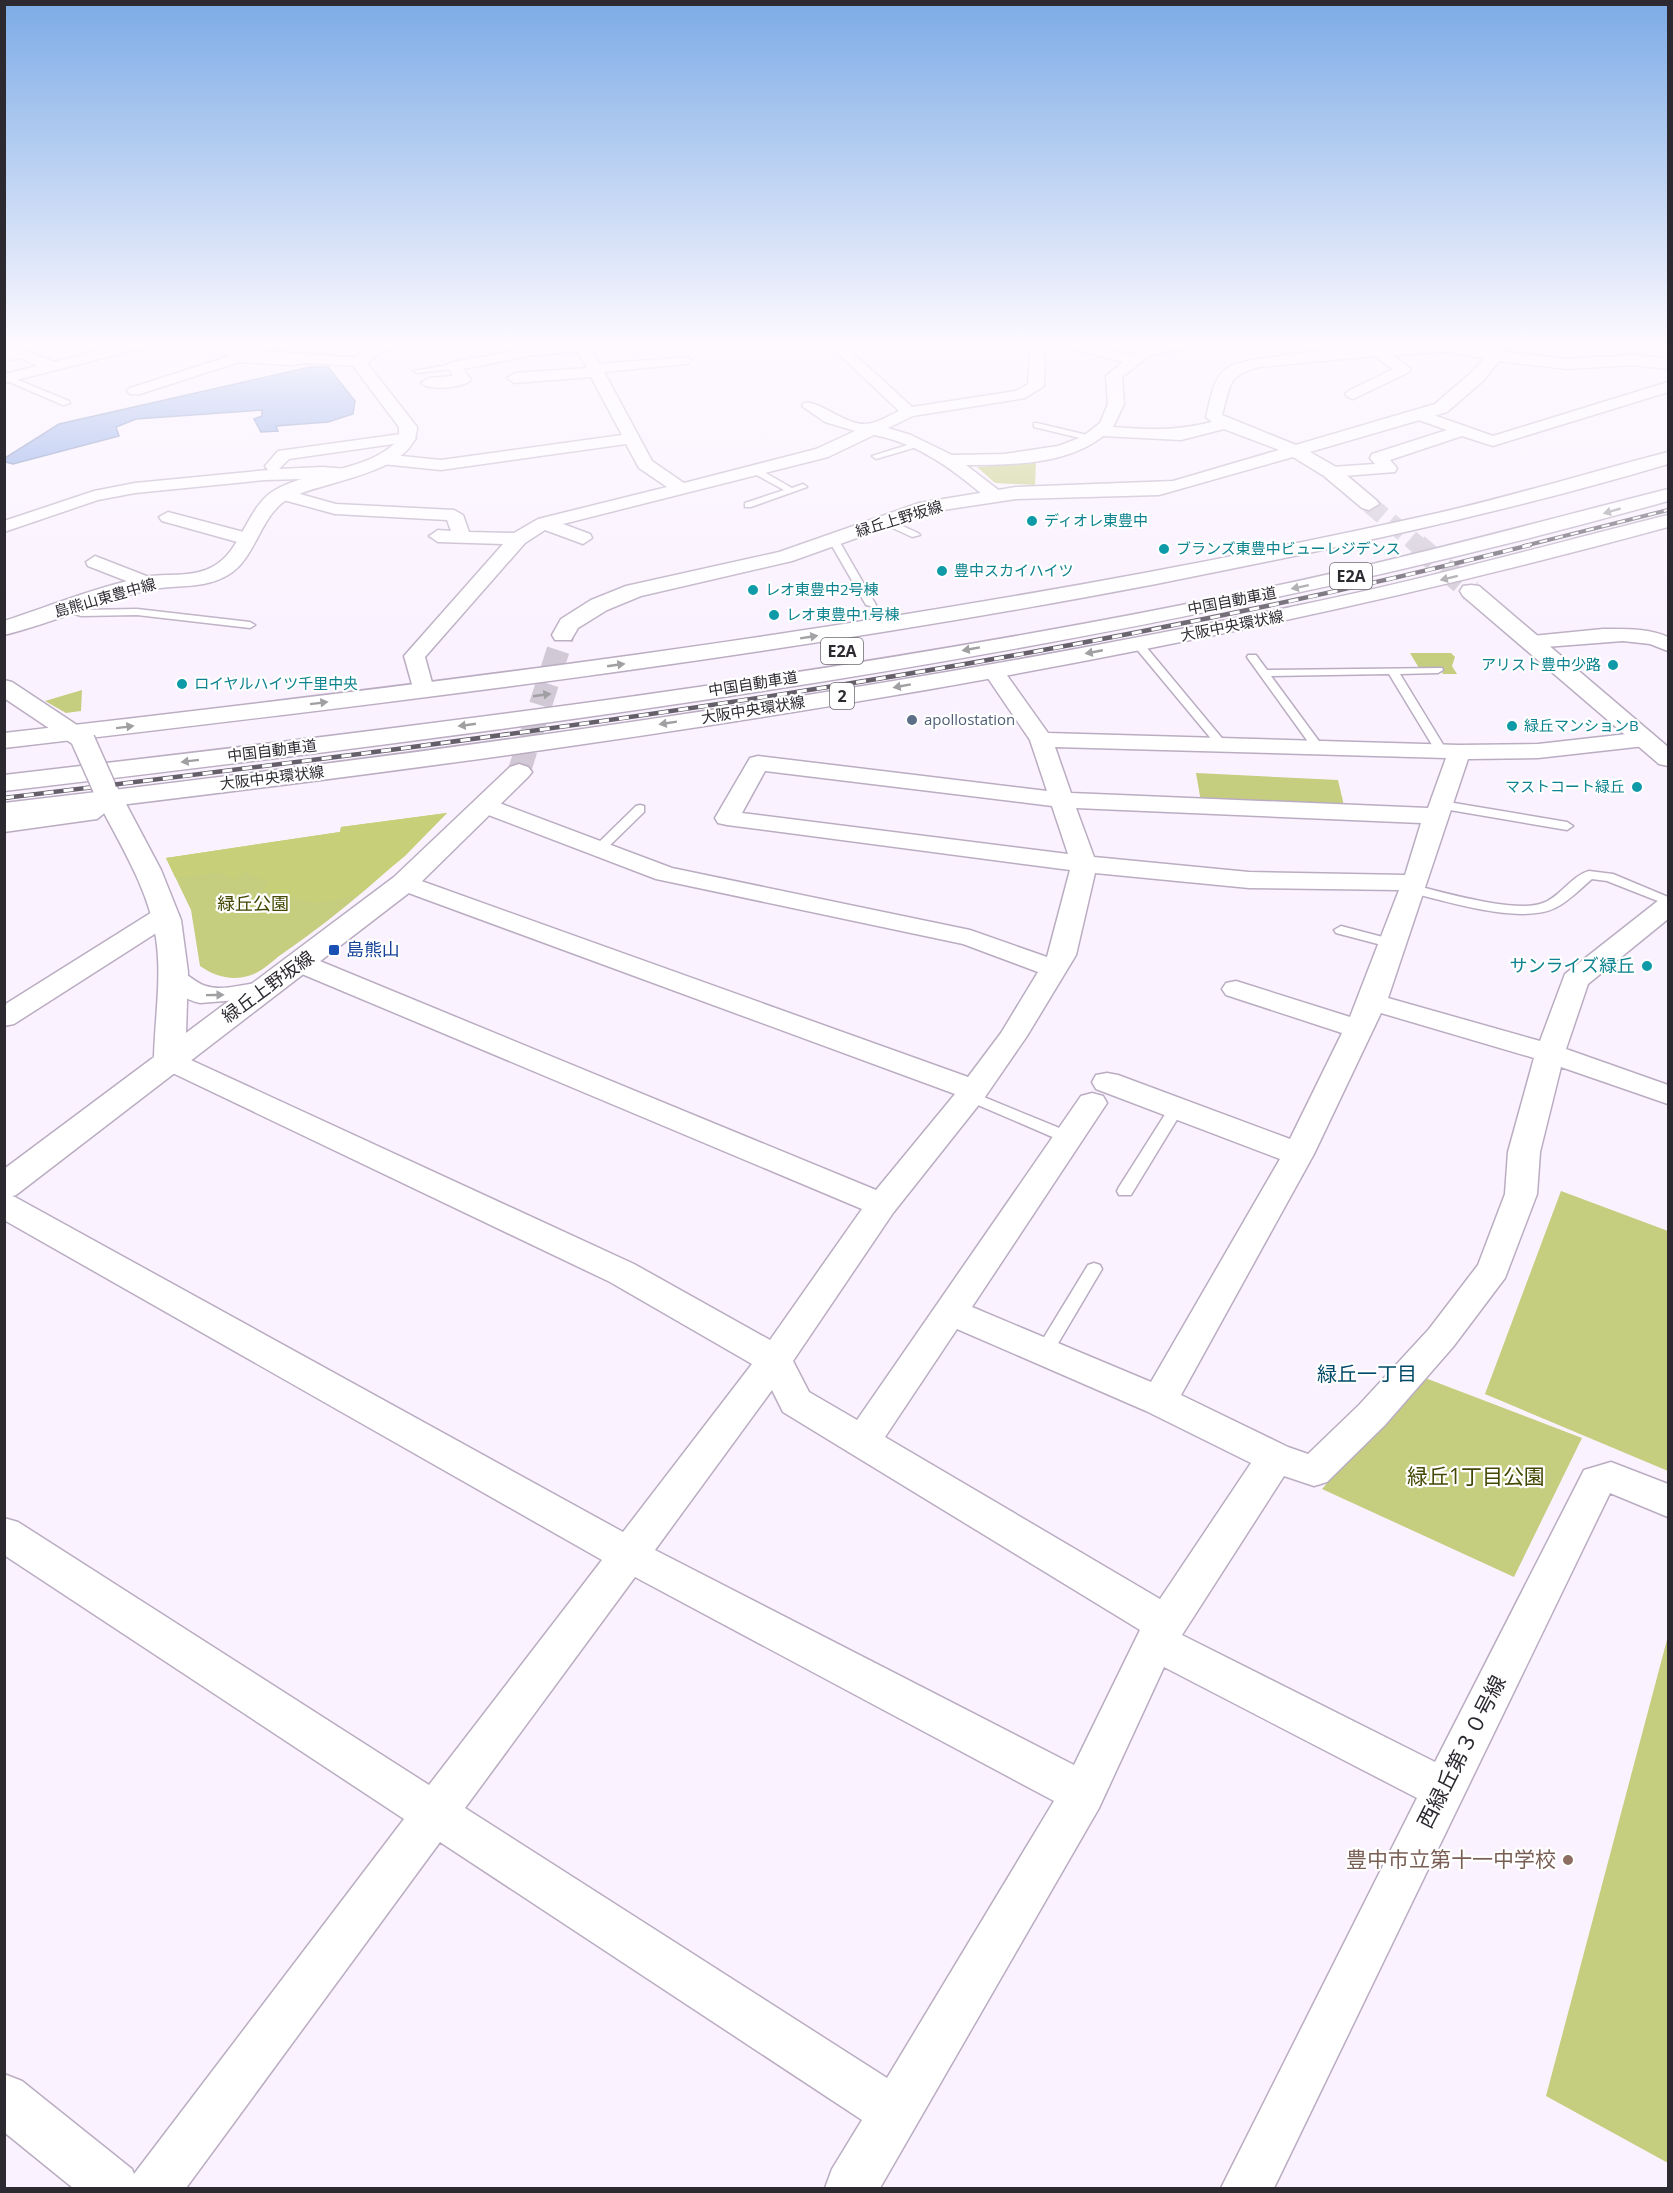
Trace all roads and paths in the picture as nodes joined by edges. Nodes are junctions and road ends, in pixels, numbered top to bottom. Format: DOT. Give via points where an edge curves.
graph roads {
  1 [pos="376,442"];
  2 [pos="405,442"];
  3 [pos="606,442"];
  4 [pos="632,442"];
  5 [pos="844,442"];
  6 [pos="913,442"];
  7 [pos="1077,442"];
  8 [pos="1273,442"];
  9 [pos="1325,442"];
  10 [pos="1426,442"];
  11 [pos="917,444"];
  12 [pos="1295,451"];
  13 [pos="876,456"];
  14 [pos="1668,458"];
  15 [pos="382,459"];
  16 [pos="953,460"];
  17 [pos="754,470"];
  18 [pos="1331,472"];
  19 [pos="342,473"];
  20 [pos="265,475"];
  21 [pos="1668,477"];
  22 [pos="803,487"];
  23 [pos="680,488"];
  24 [pos="789,490"];
  25 [pos="282,494"];
  26 [pos="1668,495"];
  27 [pos="994,496"];
  28 [pos="736,500"];
  29 [pos="1369,504"];
  30 [pos="748,505"];
  31 [pos="760,510"];
  32 [pos="168,518"];
  33 [pos="885,520"];
  34 [pos="1668,520"];
  35 [pos="544,523"];
  36 [pos="4,527"];
  37 [pos="1668,531"];
  38 [pos="438,536"];
  39 [pos="915,536"];
  40 [pos="462,537"];
  41 [pos="248,538"];
  42 [pos="583,538"];
  43 [pos="518,539"];
  44 [pos="833,539"];
  45 [pos="95,562"];
  46 [pos="1483,570"];
  47 [pos="147,583"];
  48 [pos="1471,591"];
  49 [pos="871,605"];
  50 [pos="67,608"];
  51 [pos="250,625"];
  52 [pos="4,628"];
  53 [pos="563,635"];
  54 [pos="1532,642"];
  55 [pos="1138,644"];
  56 [pos="1668,645"];
  57 [pos="1252,657"];
  58 [pos="1438,670"];
  59 [pos="993,671"];
  60 [pos="1394,671"];
  61 [pos="1263,673"];
  62 [pos="4,687"];
  63 [pos="423,690"];
  64 [pos="78,737"];
  65 [pos="1659,737"];
  66 [pos="1041,740"];
  67 [pos="4,741"];
  68 [pos="1222,745"];
  69 [pos="1318,748"];
  70 [pos="1450,752"];
  71 [pos="1668,759"];
  72 [pos="4,762"];
  73 [pos="519,771"];
  74 [pos="4,783"];
  75 [pos="107,793"];
  76 [pos="1063,800"];
  77 [pos="486,806"];
  78 [pos="640,808"];
  79 [pos="1439,811"];
  80 [pos="4,812"];
  81 [pos="4,825"];
  82 [pos="1567,826"];
  83 [pos="599,849"];
  84 [pos="1084,864"];
  85 [pos="404,883"];
  86 [pos="1414,886"];
  87 [pos="1668,900"];
  88 [pos="1668,906"];
  89 [pos="166,915"];
  90 [pos="1341,930"];
  91 [pos="1393,944"];
  92 [pos="300,963"];
  93 [pos="1054,969"];
  94 [pos="173,976"];
  95 [pos="1236,989"];
  96 [pos="263,990"];
  97 [pos="1372,1002"];
  98 [pos="4,1018"];
  99 [pos="1358,1029"];
  100 [pos="1550,1053"];
  101 [pos="170,1061"];
  102 [pos="971,1093"];
  103 [pos="1668,1095"];
  104 [pos="1176,1108"];
  105 [pos="1068,1138"];
  106 [pos="1298,1154"];
  107 [pos="4,1187"];
  108 [pos="1125,1191"];
  109 [pos="4,1205"];
  110 [pos="882,1205"];
  111 [pos="1094,1269"];
  112 [pos="951,1312"];
  113 [pos="1044,1352"];
  114 [pos="775,1360"];
  115 [pos="1159,1401"];
  116 [pos="862,1443"];
  117 [pos="1275,1458"];
  118 [pos="1668,1501"];
  119 [pos="4,1534"];
  120 [pos="629,1555"];
  121 [pos="1161,1633"];
  122 [pos="1443,1789"];
  123 [pos="1083,1793"];
  124 [pos="435,1816"];
  125 [pos="4,2099"];
  126 [pos="896,2113"];
  127 [pos="112,2188"];
  128 [pos="154,2188"];
  129 [pos="851,2188"];
  130 [pos="1246,2188"];
  1 -- 20 [label="street" via="284,455"];
  2 -- 15 [label="main road, 島熊山東豊中線"];
  3 -- 15 [label="street" via="441,465"];
  4 -- 23 [label="street" via="645,464"];
  5 -- 17 [label="street" via="822,453"];
  6 -- 11 [label="street"];
  7 -- 16 [label="street" via="1044,456"];
  8 -- 12 [label="street"];
  9 -- 12 [label="main road, 緑丘上野坂線"];
  10 -- 18 [label="street" via="1378,458 1389,468"];
  11 -- 13 [label="lane"];
  11 -- 16 [label="street"];
  12 -- 18 [label="main road"];
  12 -- 27 [label="main road, 緑丘上野坂線" via="1159,489 1041,491"];
  63 -- 14 [label="main road, one-way" via="812,637 1139,581 1431,520"];
  15 -- 19 [label="main road, 島熊山東豊中線"];
  16 -- 27 [label="street"];
  17 -- 23 [label="street"];
  17 -- 24 [label="lane"];
  18 -- 29 [label="main road"];
  19 -- 20 [label="street"];
  19 -- 25 [label="main road, 島熊山東豊中線"];
  20 -- 36 [label="street" via="114,492"];
  72 -- 21 [label="main road, 中国自動車道 / E2A, one-way" via="653,680 989,628 1406,546"];
  22 -- 24 [label="lane"];
  23 -- 35 [label="street"];
  24 -- 30 [label="lane"];
  25 -- 40 [label="street" via="335,509 454,515"];
  25 -- 41 [label="main road, 島熊山東豊中線" via="267,507"];
  26 -- 74 [label="main road, 中国自動車道 / E2A, one-way" via="1378,570 957,652 478,724"];
  27 -- 33 [label="main road, 緑丘上野坂線" via="926,507"];
  28 -- 30 [label="lane"];
  30 -- 31 [label="lane"];
  32 -- 41 [label="street"];
  33 -- 39 [label="lane"];
  33 -- 44 [label="main road, 緑丘上野坂線"];
  34 -- 46 [label="main road, 大阪中央環状線 / 2"];
  35 -- 42 [label="street"];
  35 -- 43 [label="street"];
  37 -- 46 [label="main road" via="1586,552"];
  38 -- 40 [label="street"];
  40 -- 43 [label="street"];
  41 -- 47 [label="main road, 島熊山東豊中線" via="220,571 192,580"];
  43 -- 63 [label="street" via="414,656"];
  44 -- 49 [label="lane"];
  44 -- 53 [label="main road, 緑丘上野坂線" via="762,563 634,591 599,605 569,624"];
  45 -- 47 [label="street"];
  46 -- 55 [label="main road, 大阪中央環状線 / 2, one-way"];
  47 -- 50 [label="main road, 島熊山東豊中線"];
  48 -- 54 [label="main road"];
  50 -- 51 [label="lane" via="81,613 137,612"];
  50 -- 52 [label="main road, 島熊山東豊中線"];
  54 -- 56 [label="street" via="1640,634 1661,639"];
  54 -- 65 [label="main road"];
  55 -- 59 [label="main road, 大阪中央環状線 / 2, one-way"];
  55 -- 68 [label="lane"];
  57 -- 61 [label="lane"];
  58 -- 60 [label="lane"];
  59 -- 66 [label="street"];
  59 -- 75 [label="main road, 大阪中央環状線 / 2, one-way" via="595,734"];
  60 -- 61 [label="lane"];
  60 -- 70 [label="lane"];
  61 -- 69 [label="lane"];
  62 -- 64 [label="main road"];
  64 -- 63 [label="main road, one-way"];
  64 -- 67 [label="main road"];
  64 -- 75 [label="main road, bridge"];
  65 -- 70 [label="street" via="1538,751"];
  65 -- 71 [label="main road"];
  66 -- 68 [label="street"];
  66 -- 76 [label="street"];
  68 -- 69 [label="street"];
  69 -- 70 [label="street"];
  70 -- 79 [label="street"];
  73 -- 77 [label="main road, 緑丘上野坂線"];
  75 -- 80 [label="main road, 大阪中央環状線 / 2"];
  75 -- 81 [label="street" via="88,814"];
  75 -- 89 [label="main road"];
  76 -- 79 [label="street"];
  76 -- 84 [label="street"];
  76 -- 84 [label="street" via="758,763 727,818"];
  77 -- 83 [label="street"];
  77 -- 85 [label="main road, 緑丘上野坂線"];
  78 -- 83 [label="lane"];
  79 -- 82 [label="lane"];
  79 -- 86 [label="street"];
  83 -- 93 [label="street" via="665,874 970,938"];
  84 -- 86 [label="street" via="1249,880"];
  84 -- 93 [label="street" via="1062,955"];
  85 -- 92 [label="main road, 緑丘上野坂線"];
  85 -- 102 [label="street"];
  86 -- 87 [label="lane" via="1516,909 1535,909 1547,906 1589,876 1609,877"];
  86 -- 91 [label="street"];
  88 -- 100 [label="street" via="1575,980"];
  89 -- 94 [label="main road"];
  89 -- 98 [label="street"];
  90 -- 91 [label="lane"];
  91 -- 97 [label="street"];
  92 -- 96 [label="main road, 緑丘上野坂線"];
  92 -- 110 [label="street"];
  93 -- 102 [label="street" via="1013,1036"];
  94 -- 96 [label="street, one-way" via="200,995"];
  94 -- 101 [label="main road"];
  95 -- 99 [label="street"];
  96 -- 101 [label="main road, 緑丘上野坂線"];
  97 -- 99 [label="street"];
  97 -- 100 [label="street"];
  99 -- 106 [label="street"];
  100 -- 103 [label="street"];
  100 -- 117 [label="street" via="1524,1152 1521,1194 1493,1269 1441,1338 1372,1415 1314,1471"];
  101 -- 107 [label="main road, 緑丘上野坂線"];
  101 -- 114 [label="street" via="621,1273"];
  102 -- 105 [label="lane"];
  102 -- 110 [label="street"];
  104 -- 105 [label="street" via="1100,1092"];
  104 -- 106 [label="street"];
  104 -- 108 [label="lane"];
  105 -- 112 [label="street"];
  106 -- 115 [label="street"];
  109 -- 120 [label="street"];
  110 -- 114 [label="street"];
  111 -- 113 [label="lane"];
  112 -- 113 [label="street"];
  112 -- 116 [label="street"];
  113 -- 115 [label="street"];
  114 -- 116 [label="street" via="796,1402"];
  114 -- 120 [label="street"];
  115 -- 117 [label="street"];
  116 -- 121 [label="street"];
  117 -- 121 [label="street"];
  118 -- 122 [label="street, 西緑丘第３０号線" via="1611,1477 1597,1481"];
  119 -- 124 [label="street"];
  120 -- 123 [label="street"];
  120 -- 124 [label="street"];
  121 -- 122 [label="street"];
  121 -- 123 [label="street"];
  122 -- 130 [label="street, 西緑丘第３０号線"];
  123 -- 126 [label="street"];
  124 -- 126 [label="street"];
  124 -- 128 [label="street"];
  125 -- 127 [label="street"];
  126 -- 129 [label="street"];
}
